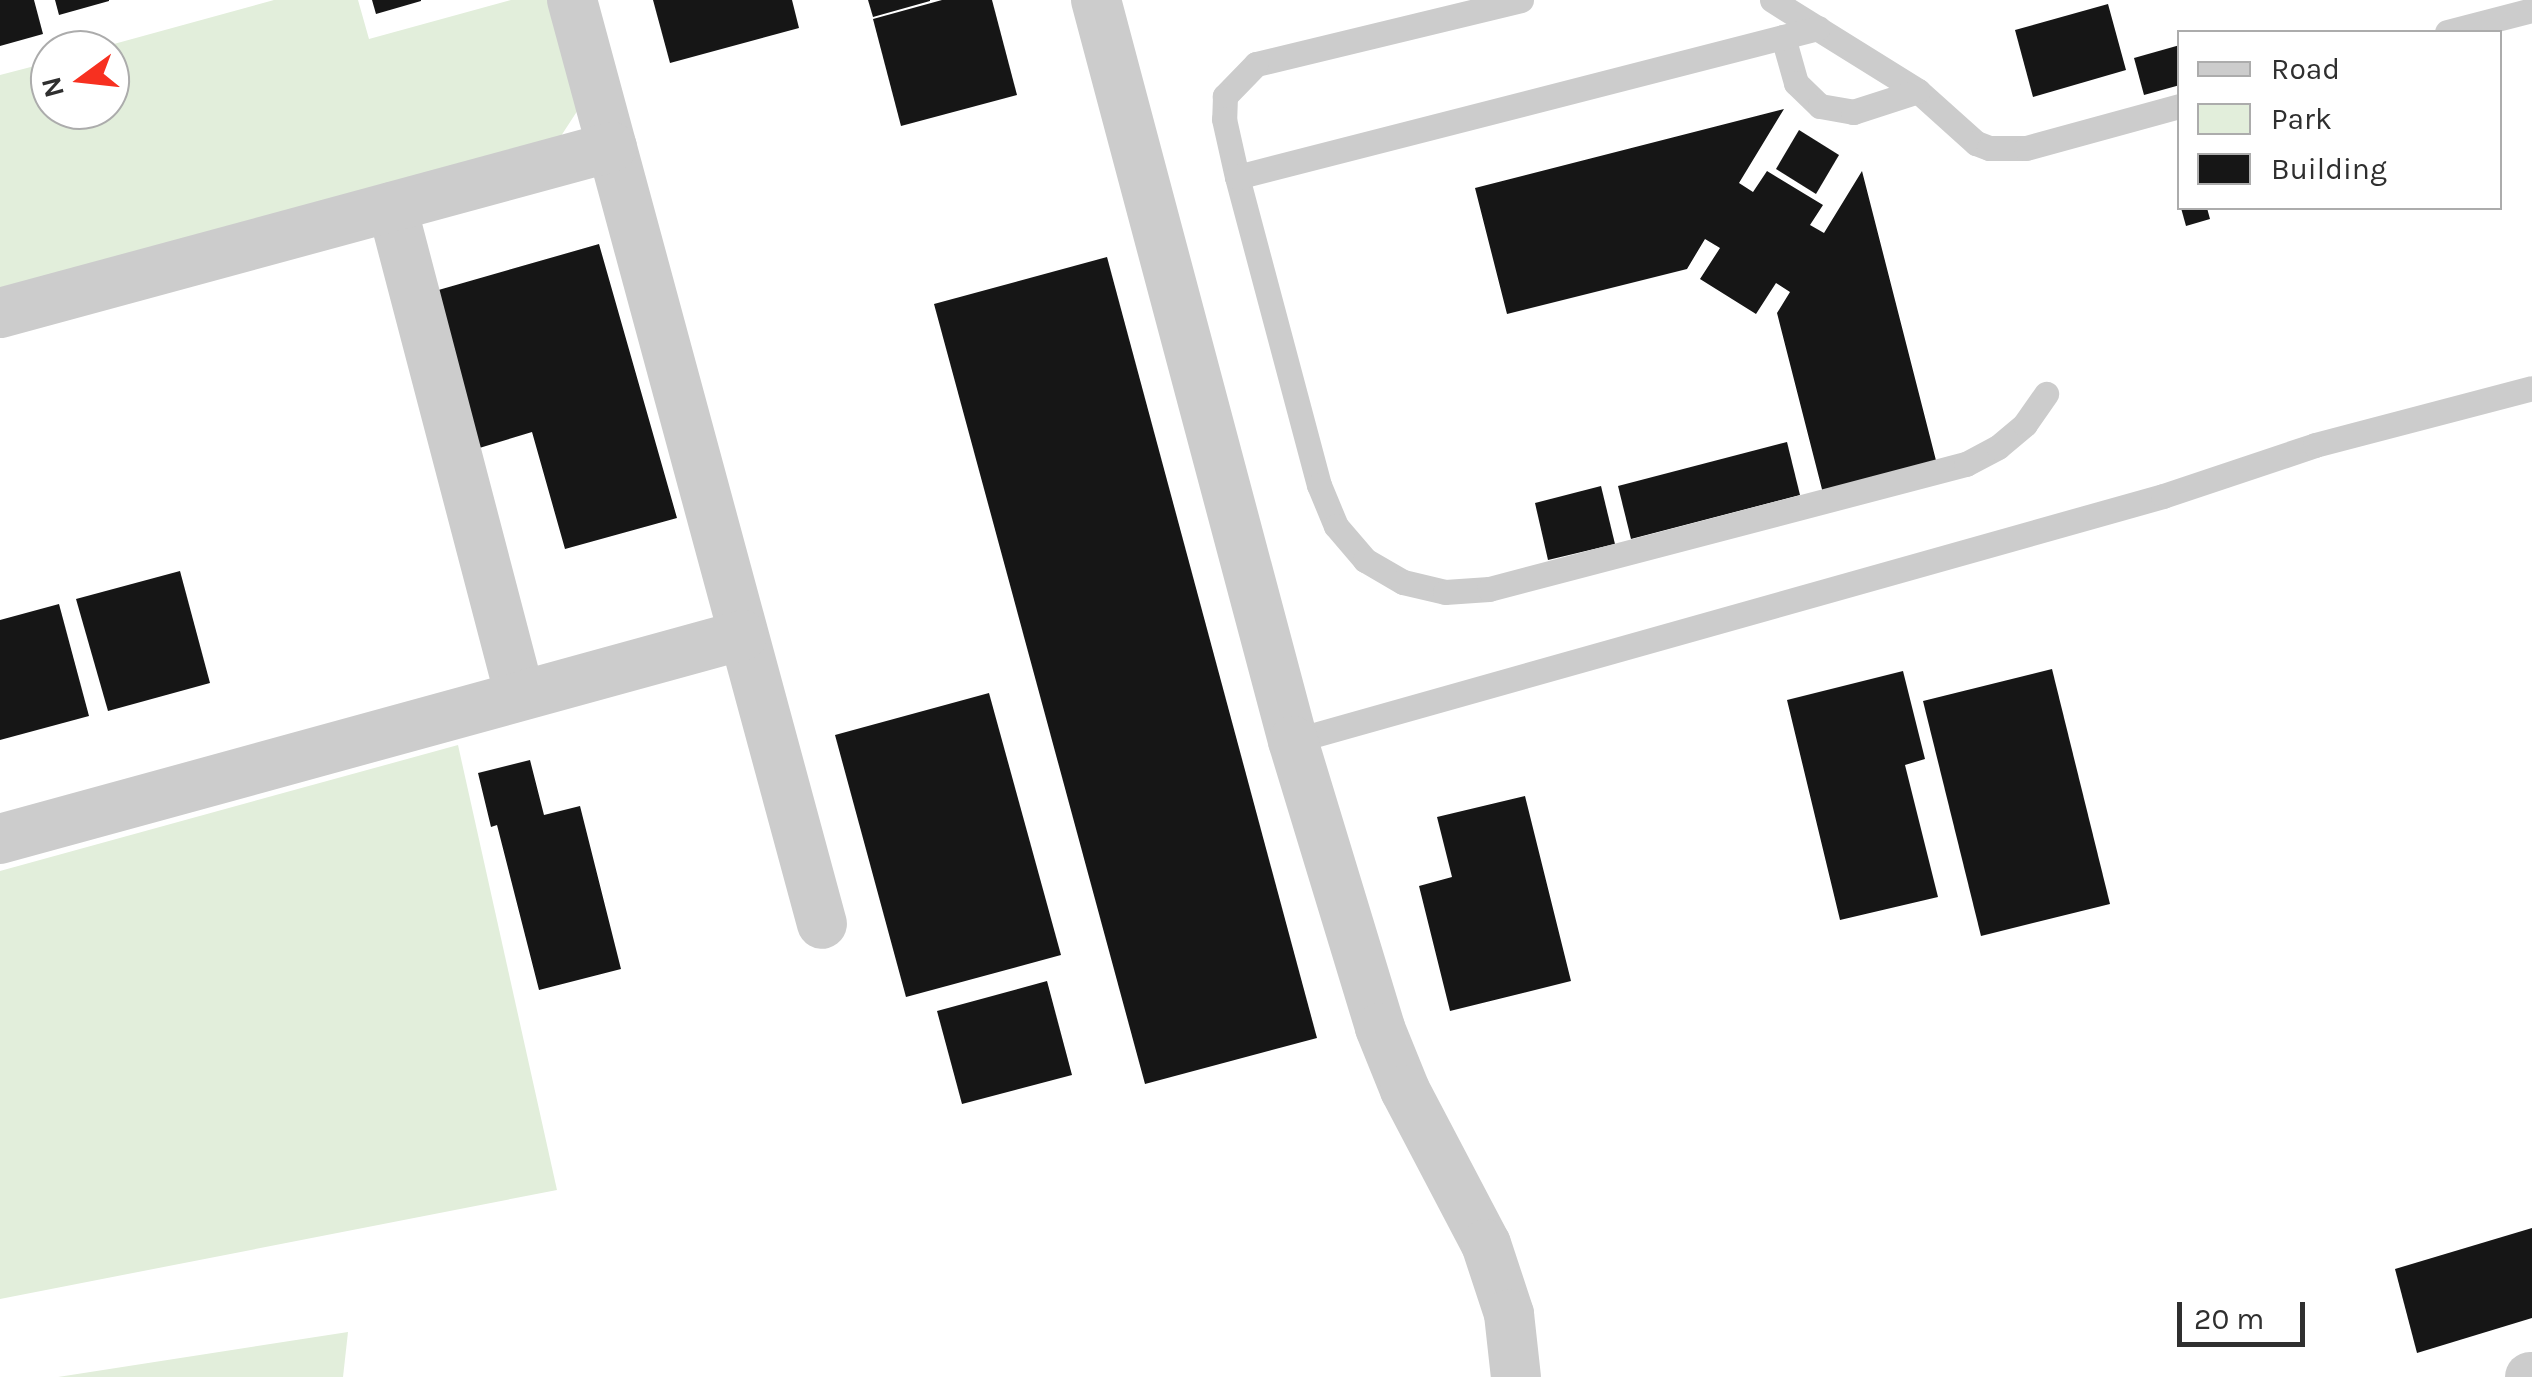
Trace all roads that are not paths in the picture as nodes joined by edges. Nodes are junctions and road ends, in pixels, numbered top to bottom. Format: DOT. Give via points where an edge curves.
graph roads {
  1 [pos="572,0"];
  2 [pos="1096,0"];
  3 [pos="1521,0"];
  4 [pos="1772,0"];
  5 [pos="2495,8"];
  6 [pos="2532,10"];
  7 [pos="1818,28"];
  8 [pos="2451,30"];
  9 [pos="1783,36"];
  10 [pos="1918,91"];
  11 [pos="2177,107"];
  12 [pos="612,147"];
  13 [pos="1237,177"];
  14 [pos="392,206"];
  15 [pos="0,313"];
  16 [pos="2532,388"];
  17 [pos="2046,394"];
  18 [pos="744,634"];
  19 [pos="520,696"];
  20 [pos="1292,741"];
  21 [pos="0,838"];
  22 [pos="822,924"];
  23 [pos="1516,1377"];
  1 -- 12 [label="street"];
  2 -- 20 [label="street"];
  3 -- 13 [label="lane" via="1256,64 1225,96"];
  4 -- 7 [label="lane"];
  5 -- 6 [label="lane"];
  5 -- 8 [label="lane"];
  7 -- 9 [label="lane"];
  7 -- 10 [label="lane"];
  9 -- 10 [label="lane" via="1796,83 1820,106 1853,112"];
  9 -- 13 [label="lane"];
  10 -- 11 [label="lane" via="1976,144 2002,151"];
  12 -- 14 [label="street"];
  12 -- 18 [label="street"];
  13 -- 17 [label="lane" via="1319,485 1336,526 1365,560 1402,582 1446,592 1489,589 1966,464 2012,436"];
  14 -- 15 [label="street"];
  14 -- 19 [label="street"];
  16 -- 20 [label="lane"];
  18 -- 19 [label="street"];
  18 -- 22 [label="street"];
  19 -- 21 [label="street"];
  20 -- 23 [label="street" via="1380,1028 1486,1244 1509,1314"];
}
